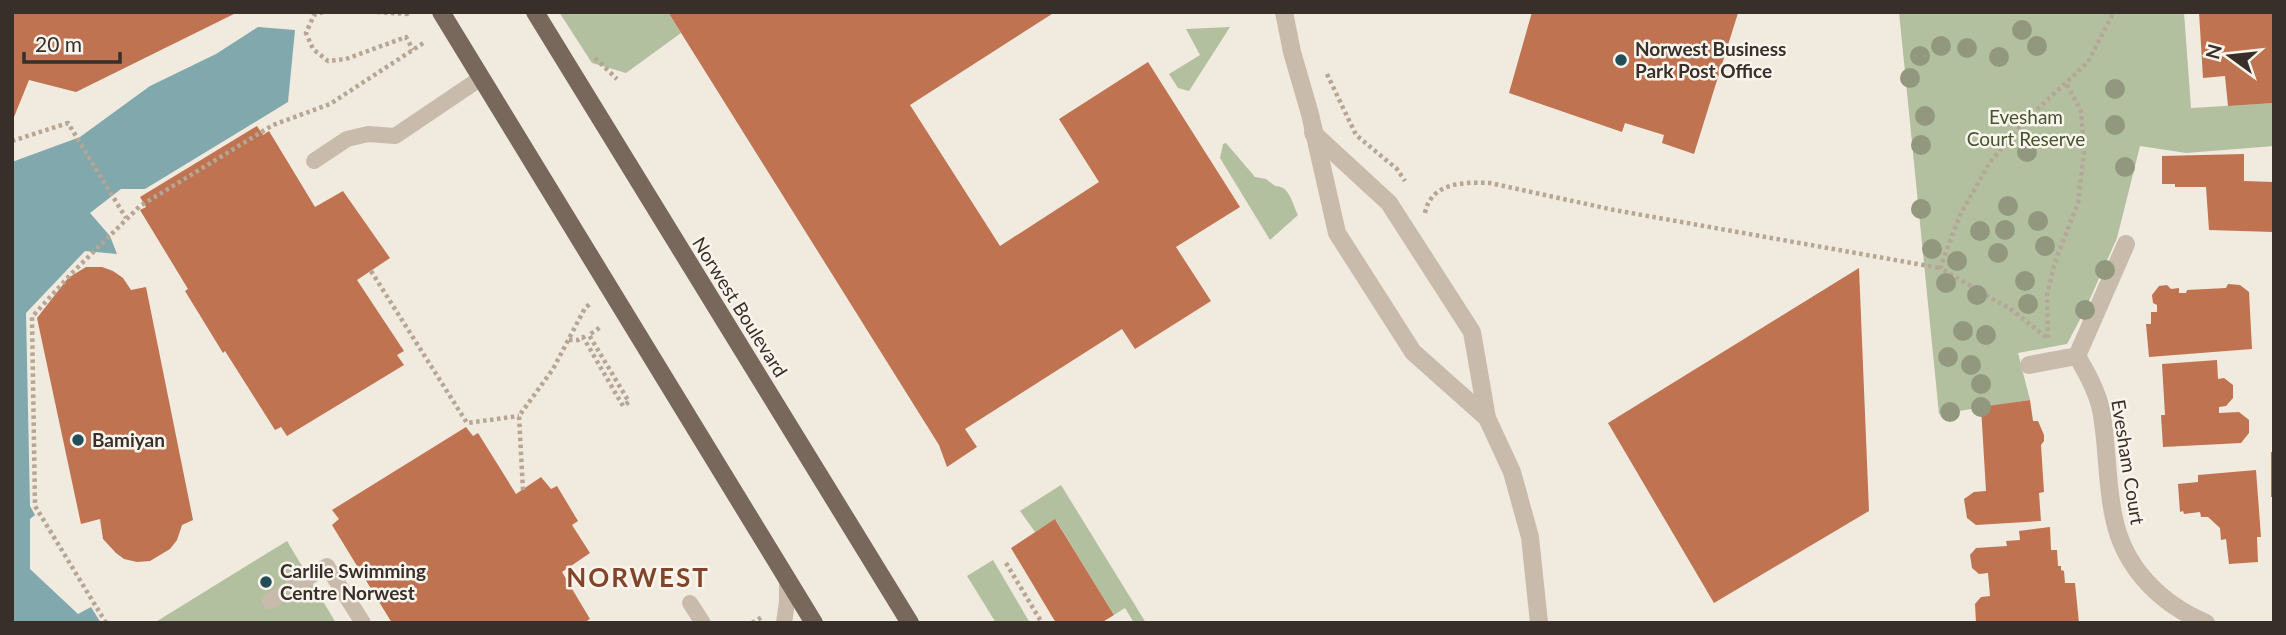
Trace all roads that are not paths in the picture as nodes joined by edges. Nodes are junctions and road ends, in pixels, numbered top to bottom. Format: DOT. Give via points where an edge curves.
graph roads {
  1 [pos="441,12"];
  2 [pos="535,12"];
  3 [pos="1284,12"];
  4 [pos="481,78"];
  5 [pos="1313,133"];
  6 [pos="314,161"];
  7 [pos="2126,244"];
  8 [pos="2077,356"];
  9 [pos="2029,365"];
  10 [pos="1487,418"];
  11 [pos="787,579"];
  12 [pos="270,601"];
  13 [pos="690,603"];
  14 [pos="363,623"];
  15 [pos="703,623"];
  16 [pos="784,623"];
  17 [pos="814,623"];
  18 [pos="910,623"];
  19 [pos="1539,623"];
  20 [pos="2206,623"];
  1 -- 4 [label="main road"];
  2 -- 18 [label="main road, Norwest Boulevard"];
  3 -- 5 [label="street"];
  4 -- 6 [label="lane" via="395,136 368,134 346,139"];
  4 -- 11 [label="main road"];
  5 -- 10 [label="street" via="1337,233 1413,352"];
  5 -- 10 [label="street" via="1389,203 1472,332"];
  7 -- 8 [label="street"];
  8 -- 9 [label="street"];
  8 -- 20 [label="street, Evesham Court" via="2101,408 2113,517 2122,545 2137,572 2161,597"];
  10 -- 19 [label="street" via="1512,472 1531,537"];
  11 -- 16 [label="lane"];
  11 -- 17 [label="main road"];
  12 -- 14 [label="lane" via="327,566"];
  13 -- 15 [label="lane"];
}
